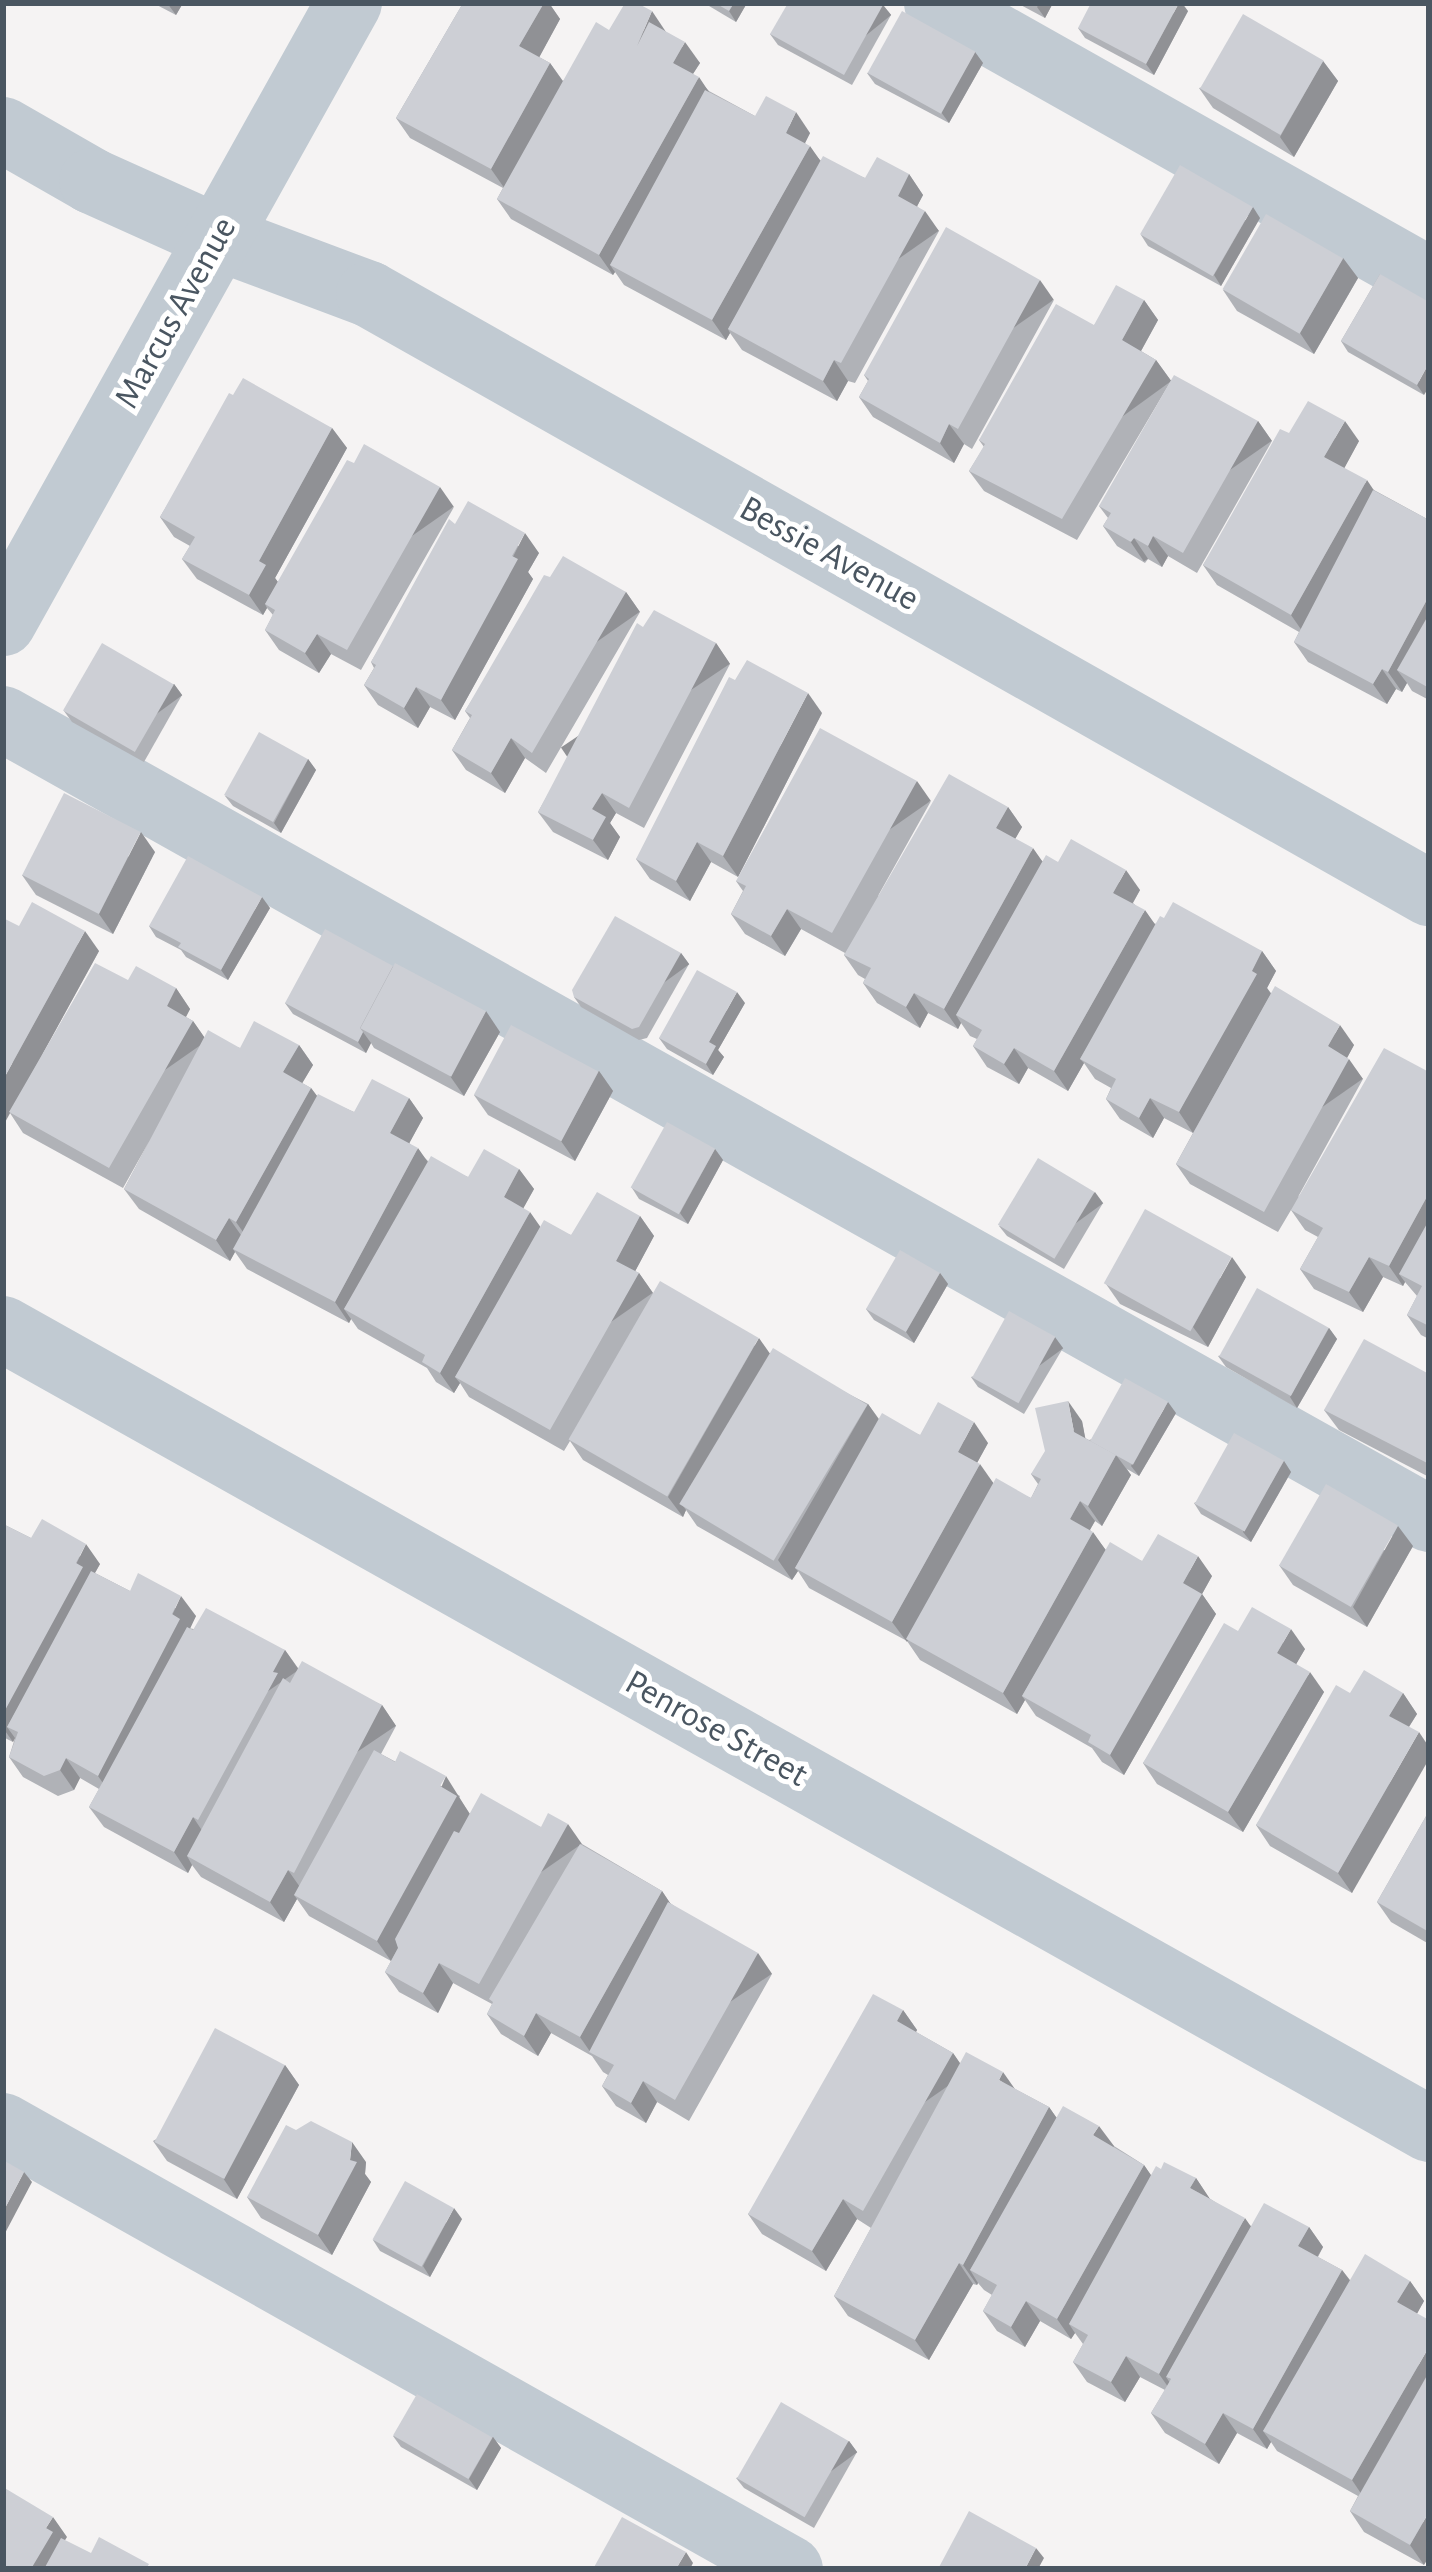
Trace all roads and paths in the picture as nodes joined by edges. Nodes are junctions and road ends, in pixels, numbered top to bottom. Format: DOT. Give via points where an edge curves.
graph roads {
  1 [pos="349,3"];
  2 [pos="937,3"];
  3 [pos="3,130"];
  4 [pos="219,238"];
  5 [pos="1429,280"];
  6 [pos="3,623"];
  7 [pos="3,719"];
  8 [pos="1429,893"];
  9 [pos="3,1329"];
  10 [pos="1429,1519"];
  11 [pos="3,2126"];
  12 [pos="1429,2129"];
  13 [pos="790,2569"];
  1 -- 4 [label="street, Marcus Avenue"];
  2 -- 5 [label="street"];
  3 -- 4 [label="street, Bessie Avenue"];
  4 -- 6 [label="street, Marcus Avenue"];
  4 -- 8 [label="street, Bessie Avenue" via="369,294"];
  7 -- 10 [label="street"];
  9 -- 12 [label="street, Penrose Street"];
  11 -- 13 [label="street"];
}
